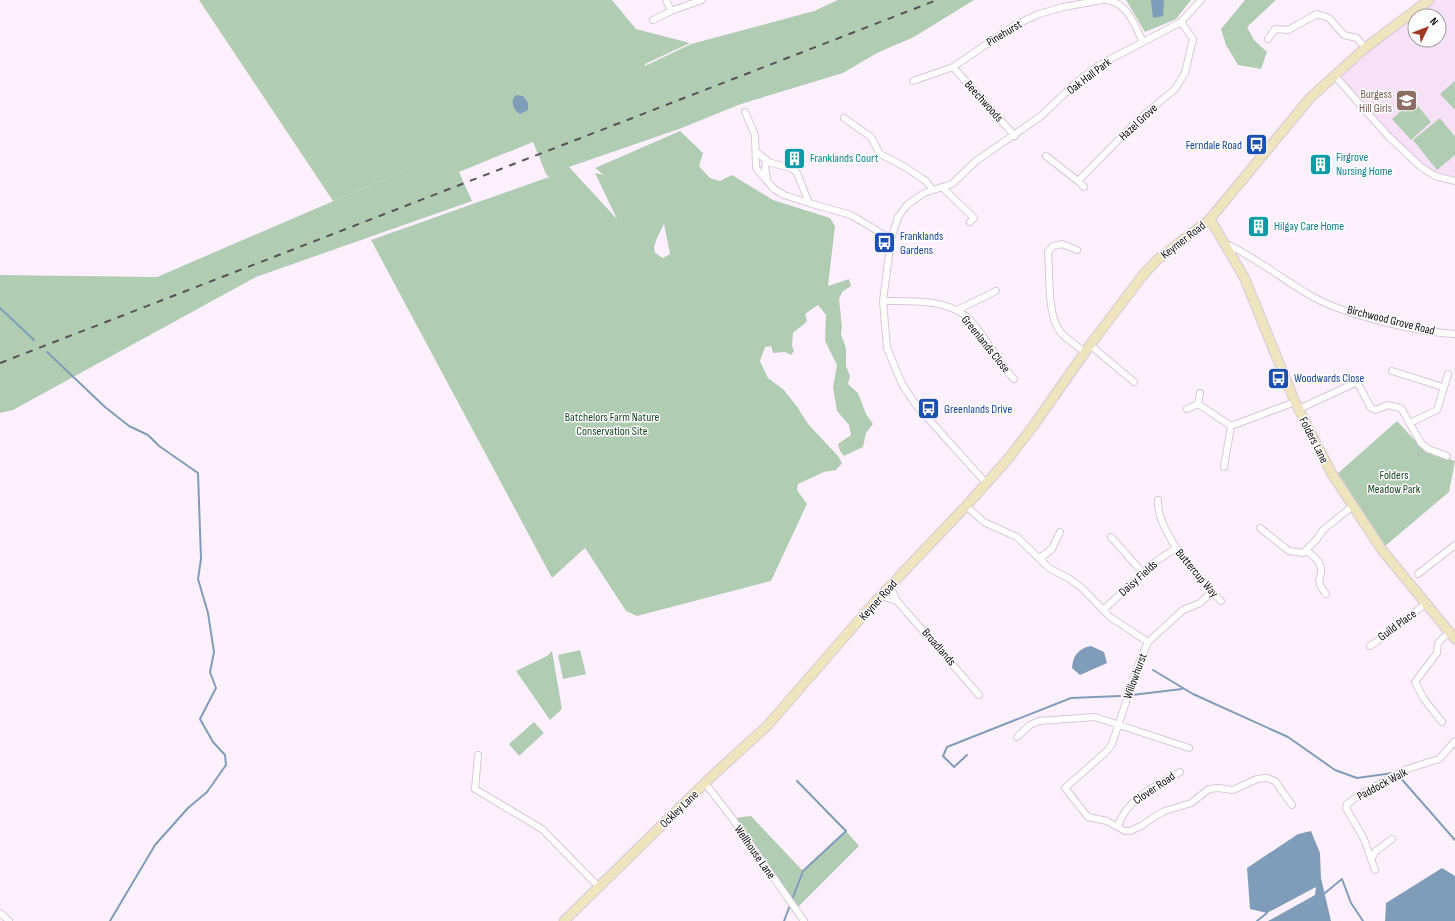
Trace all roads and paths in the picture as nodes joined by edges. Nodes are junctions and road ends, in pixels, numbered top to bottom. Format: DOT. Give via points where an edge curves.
graph roads {
  1 [pos="666,0"];
  2 [pos="702,0"];
  3 [pos="1102,0"];
  4 [pos="1107,0"];
  5 [pos="1201,0"];
  6 [pos="1429,0"];
  7 [pos="671,11"];
  8 [pos="653,20"];
  9 [pos="1181,22"];
  10 [pos="1268,39"];
  11 [pos="1143,42"];
  12 [pos="1366,48"];
  13 [pos="953,67"];
  14 [pos="1335,76"];
  15 [pos="913,81"];
  16 [pos="745,112"];
  17 [pos="844,118"];
  18 [pos="1015,136"];
  19 [pos="756,151"];
  20 [pos="1046,156"];
  21 [pos="766,159"];
  22 [pos="767,179"];
  23 [pos="1078,181"];
  24 [pos="1455,181"];
  25 [pos="942,187"];
  26 [pos="1084,187"];
  27 [pos="932,189"];
  28 [pos="809,203"];
  29 [pos="1210,219"];
  30 [pos="970,222"];
  31 [pos="891,239"];
  32 [pos="1224,242"];
  33 [pos="1077,250"];
  34 [pos="996,291"];
  35 [pos="883,301"];
  36 [pos="957,310"];
  37 [pos="1455,334"];
  38 [pos="1088,348"];
  39 [pos="1392,371"];
  40 [pos="1448,374"];
  41 [pos="1014,378"];
  42 [pos="1134,382"];
  43 [pos="1443,387"];
  44 [pos="1200,393"];
  45 [pos="1198,404"];
  46 [pos="1297,406"];
  47 [pos="1188,408"];
  48 [pos="1410,423"];
  49 [pos="1231,426"];
  50 [pos="1447,456"];
  51 [pos="1224,467"];
  52 [pos="986,483"];
  53 [pos="1158,500"];
  54 [pos="966,506"];
  55 [pos="1353,506"];
  56 [pos="1260,528"];
  57 [pos="1060,532"];
  58 [pos="1111,537"];
  59 [pos="1455,545"];
  60 [pos="1176,548"];
  61 [pos="1307,551"];
  62 [pos="1040,558"];
  63 [pos="1143,573"];
  64 [pos="1418,574"];
  65 [pos="890,586"];
  66 [pos="1212,592"];
  67 [pos="1326,594"];
  68 [pos="881,596"];
  69 [pos="897,601"];
  70 [pos="1221,601"];
  71 [pos="1425,604"];
  72 [pos="1103,610"];
  73 [pos="1452,636"];
  74 [pos="1148,642"];
  75 [pos="1370,646"];
  76 [pos="979,695"];
  77 [pos="793,696"];
  78 [pos="1442,722"];
  79 [pos="1119,724"];
  80 [pos="1017,737"];
  81 [pos="1455,741"];
  82 [pos="1189,748"];
  83 [pos="478,755"];
  84 [pos="1180,772"];
  85 [pos="705,783"];
  86 [pos="1292,805"];
  87 [pos="1088,817"];
  88 [pos="1118,826"];
  89 [pos="1392,839"];
  90 [pos="1366,844"];
  91 [pos="1379,848"];
  92 [pos="1371,859"];
  93 [pos="1375,870"];
  94 [pos="599,887"];
  95 [pos="0,913"];
  96 [pos="8,921"];
  97 [pos="564,921"];
  98 [pos="804,921"];
  1 -- 7 [label="street"];
  2 -- 7 [label="street"];
  3 -- 13 [label="street, Pinehurst" via="1039,14 1015,25"];
  4 -- 11 [label="street" via="1122,5 1130,15"];
  5 -- 9 [label="street, Oak Hall Park"];
  6 -- 12 [label="street, Keymer Road"];
  7 -- 8 [label="street"];
  9 -- 11 [label="street, Oak Hall Park"];
  9 -- 23 [label="street, Hazel Grove" via="1193,39 1185,73 1175,89 1138,120"];
  10 -- 12 [label="street" via="1275,29 1288,30 1317,14 1328,18 1344,35 1357,38"];
  11 -- 18 [label="street, Oak Hall Park" via="1101,64"];
  12 -- 14 [label="street, Keymer Road"];
  13 -- 15 [label="street, Pinehurst"];
  13 -- 18 [label="street, Beechwoods"];
  14 -- 24 [label="street" via="1388,136 1421,167 1436,176"];
  14 -- 29 [label="street, Keymer Road" via="1310,98 1289,122"];
  16 -- 19 [label="street" via="755,135"];
  17 -- 27 [label="street" via="871,137 880,154 926,181"];
  18 -- 25 [label="street, Oak Hall Park" via="978,160 952,184"];
  19 -- 21 [label="street"];
  19 -- 22 [label="street" via="756,168"];
  20 -- 23 [label="street"];
  21 -- 22 [label="street" via="764,167"];
  21 -- 28 [label="street" via="768,162 791,168 797,173"];
  22 -- 28 [label="street" via="774,189 784,195"];
  23 -- 26 [label="street"];
  25 -- 27 [label="street"];
  25 -- 30 [label="street" via="974,218"];
  27 -- 31 [label="street" via="907,205 898,217"];
  28 -- 31 [label="street" via="851,215"];
  29 -- 32 [label="street, Folders Lane"];
  29 -- 38 [label="street, Keymer Road" via="1157,260"];
  31 -- 35 [label="street"];
  32 -- 37 [label="street, Birchwood Grove Road" via="1243,251 1324,302 1371,318"];
  32 -- 46 [label="street, Folders Lane" via="1244,277"];
  33 -- 38 [label="street" via="1062,244 1053,246 1048,252 1053,315 1058,329 1065,337"];
  34 -- 36 [label="street, Greenlands Close"];
  35 -- 36 [label="street, Greenlands Close" via="941,305"];
  35 -- 52 [label="street" via="887,348 902,384 916,405"];
  36 -- 41 [label="street, Greenlands Close" via="968,318"];
  38 -- 42 [label="street"];
  38 -- 52 [label="street, Keymer Road" via="1034,425"];
  39 -- 43 [label="street"];
  40 -- 43 [label="street"];
  43 -- 48 [label="street" via="1437,410"];
  44 -- 45 [label="street"];
  45 -- 47 [label="street"];
  45 -- 49 [label="street"];
  46 -- 48 [label="street" via="1357,382 1371,408 1376,410 1388,405 1401,408"];
  46 -- 49 [label="street"];
  46 -- 55 [label="street, Folders Lane" via="1332,474"];
  48 -- 50 [label="street" via="1421,443 1428,449"];
  49 -- 51 [label="street"];
  52 -- 54 [label="street, Keymer Road"];
  53 -- 60 [label="street, Buttercup Way" via="1157,509"];
  54 -- 62 [label="street, Willowhurst" via="984,522 1017,537"];
  54 -- 65 [label="street, Keyner Road"];
  55 -- 61 [label="street" via="1323,530"];
  55 -- 71 [label="street, Folders Lane" via="1382,550"];
  56 -- 61 [label="street" via="1289,551"];
  57 -- 62 [label="street" via="1052,549"];
  58 -- 63 [label="street"];
  59 -- 64 [label="street"];
  60 -- 63 [label="street, Daisy Fields"];
  60 -- 66 [label="street, Buttercup Way"];
  61 -- 67 [label="street" via="1320,564 1318,580"];
  62 -- 72 [label="street, Willowhurst" via="1049,568 1070,578"];
  63 -- 72 [label="street, Daisy Fields"];
  65 -- 68 [label="street, Keyner Road"];
  65 -- 69 [label="street, Broadlands"];
  66 -- 70 [label="street, Buttercup Way"];
  66 -- 74 [label="street" via="1200,603 1183,610"];
  68 -- 69 [label="street"];
  68 -- 77 [label="street, Keyner Road"];
  69 -- 76 [label="street, Broadlands"];
  71 -- 73 [label="street, Folders Lane"];
  71 -- 75 [label="street, Guild Place"];
  72 -- 74 [label="street, Willowhurst"];
  73 -- 78 [label="street" via="1438,643 1437,653 1415,682 1424,699"];
  74 -- 79 [label="street, Willowhurst"];
  77 -- 85 [label="street, Ockley Lane" via="768,724"];
  79 -- 80 [label="street" via="1096,717 1039,721 1030,725"];
  79 -- 82 [label="street"];
  79 -- 87 [label="street, Willowhurst" via="1112,744 1107,750 1065,788"];
  81 -- 90 [label="street, Paddock Walk" via="1439,759 1398,774 1358,796 1346,808"];
  83 -- 94 [label="street" via="475,789 542,829"];
  84 -- 88 [label="street, Clover Road" via="1128,806"];
  85 -- 94 [label="street, Ockley Lane"];
  85 -- 98 [label="street, Wellhouse Lane"];
  86 -- 88 [label="street, Clover Road" via="1275,781 1257,778 1232,790 1209,789 1191,803 1157,815 1130,831"];
  87 -- 88 [label="street, Clover Road"];
  89 -- 91 [label="street"];
  90 -- 91 [label="street"];
  90 -- 92 [label="street, Paddock Walk"];
  91 -- 92 [label="street"];
  92 -- 93 [label="street, Paddock Walk"];
  94 -- 97 [label="street, Ockley Lane"];
  95 -- 96 [label="street"];
}
